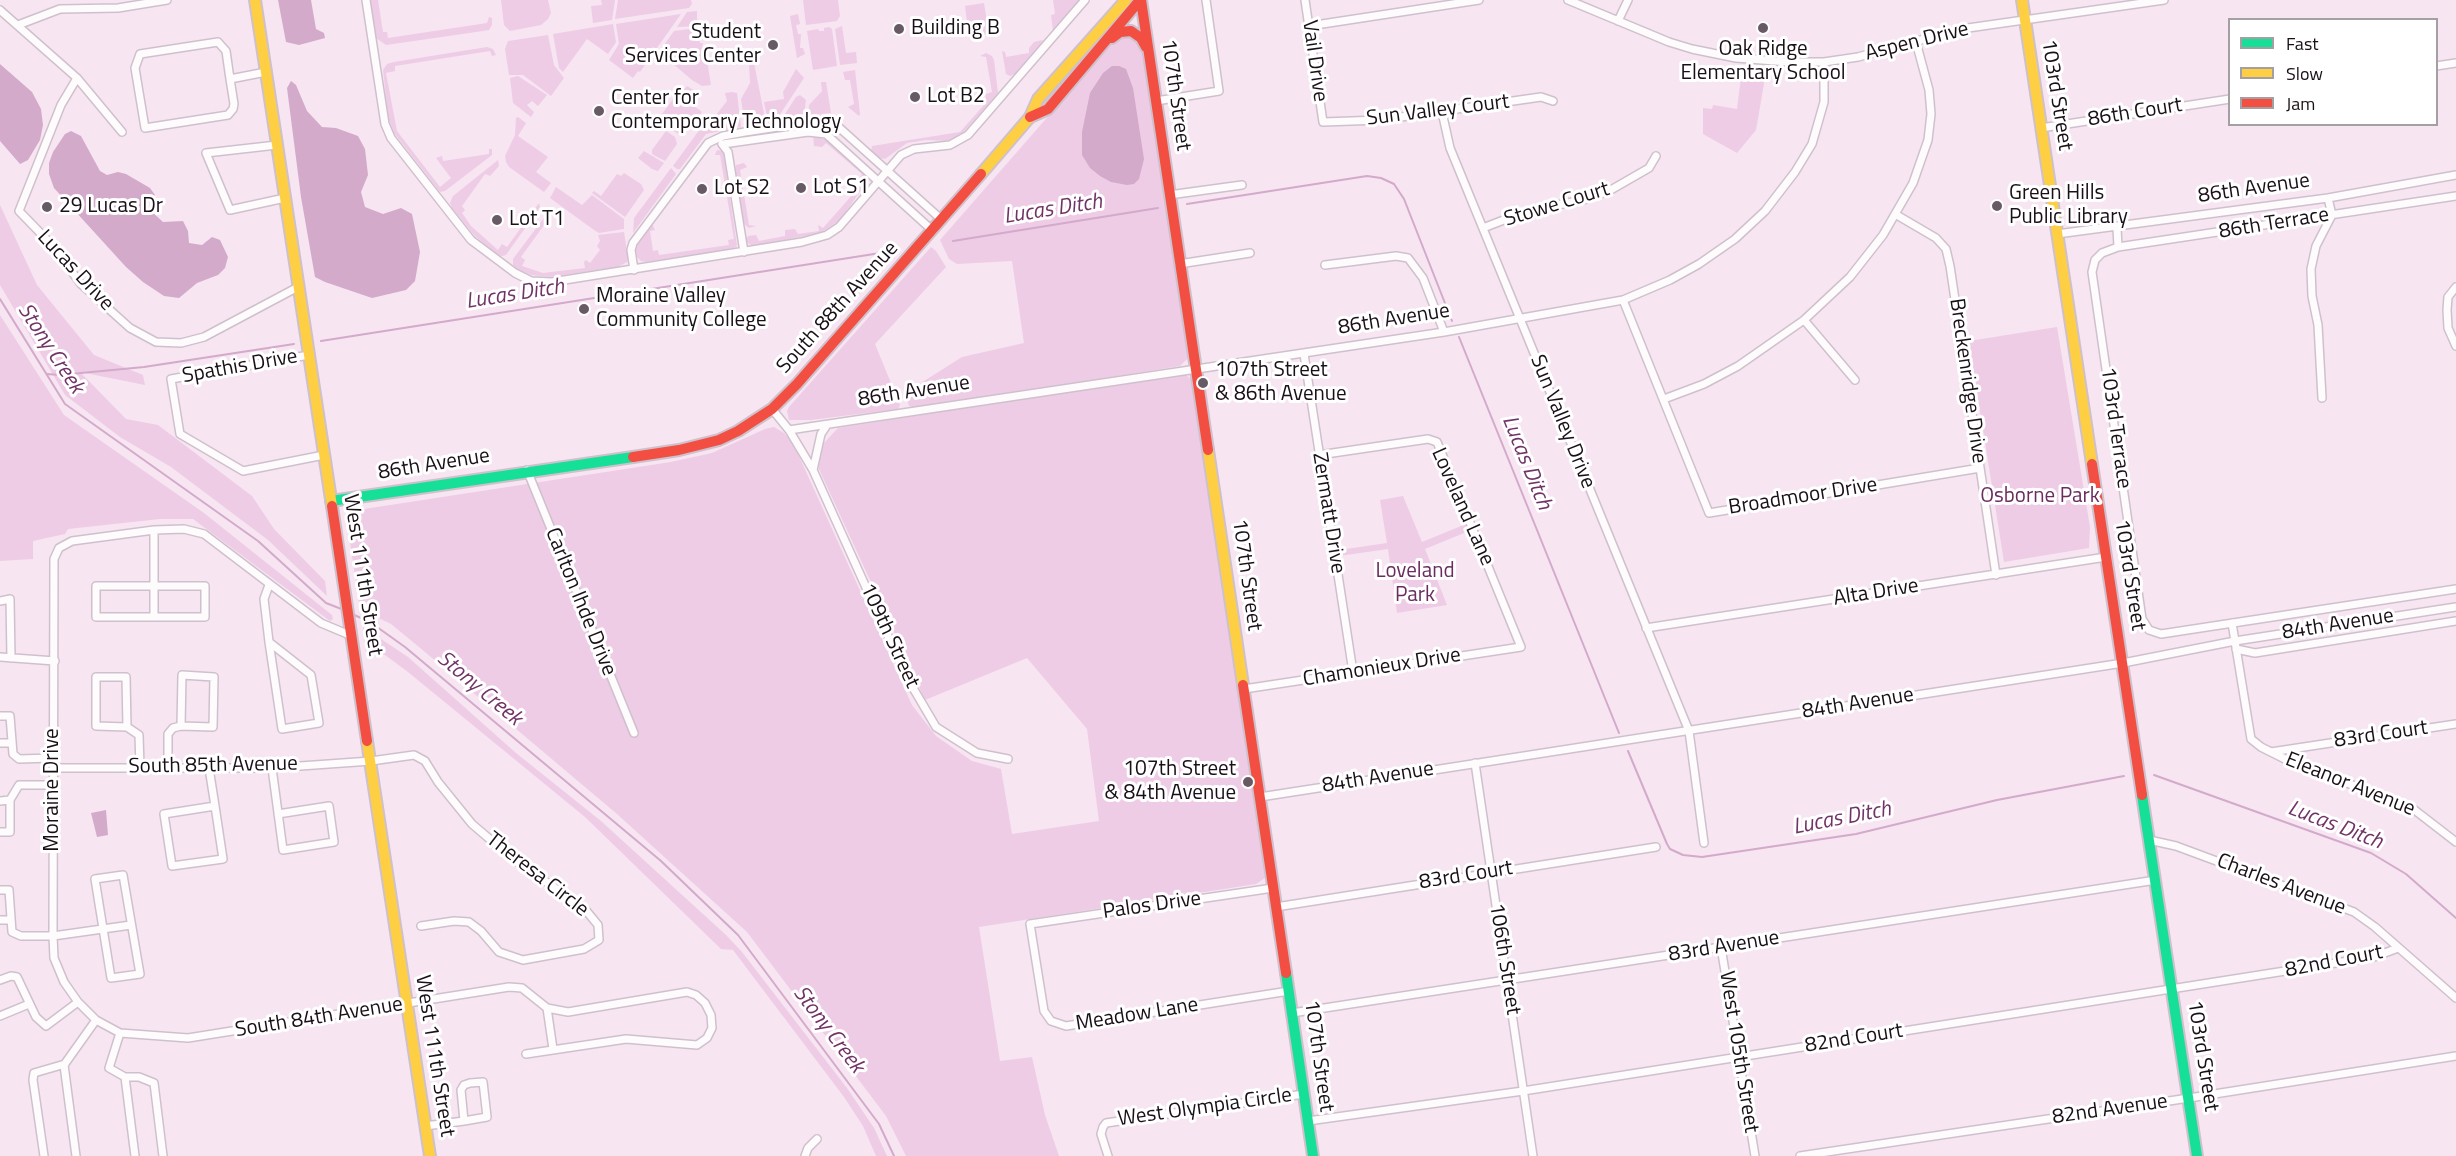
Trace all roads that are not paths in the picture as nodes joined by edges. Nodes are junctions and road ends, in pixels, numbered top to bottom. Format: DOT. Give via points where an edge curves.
graph roads {
  1 [pos="167,0"];
  2 [pos="255,0"];
  3 [pos="366,0"];
  4 [pos="1085,0"];
  5 [pos="1126,0"];
  6 [pos="1141,0"];
  7 [pos="1206,0"];
  8 [pos="1305,0"];
  9 [pos="1479,0"];
  10 [pos="1568,0"];
  11 [pos="1628,0"];
  12 [pos="2022,0"];
  13 [pos="2164,0"];
  14 [pos="0,10"];
  15 [pos="2025,20"];
  16 [pos="1618,21"];
  17 [pos="18,25"];
  18 [pos="1309,26"];
  19 [pos="1103,42"];
  20 [pos="1916,42"];
  21 [pos="1150,55"];
  22 [pos="1824,62"];
  23 [pos="2456,63"];
  24 [pos="2438,66"];
  25 [pos="266,72"];
  26 [pos="77,78"];
  27 [pos="230,79"];
  28 [pos="2228,99"];
  29 [pos="1156,101"];
  30 [pos="1552,101"];
  31 [pos="1442,112"];
  32 [pos="1030,117"];
  33 [pos="1323,122"];
  34 [pos="2041,128"];
  35 [pos="813,131"];
  36 [pos="122,132"];
  37 [pos="844,132"];
  38 [pos="714,141"];
  39 [pos="723,144"];
  40 [pos="277,145"];
  41 [pos="1656,156"];
  42 [pos="888,172"];
  43 [pos="2456,175"];
  44 [pos="879,181"];
  45 [pos="1242,185"];
  46 [pos="1169,195"];
  47 [pos="2456,196"];
  48 [pos="285,198"];
  49 [pos="2328,198"];
  50 [pos="1895,214"];
  51 [pos="2332,215"];
  52 [pos="942,220"];
  53 [pos="1483,228"];
  54 [pos="2117,228"];
  55 [pos="933,231"];
  56 [pos="2057,234"];
  57 [pos="2118,247"];
  58 [pos="744,252"];
  59 [pos="1250,253"];
  60 [pos="2095,260"];
  61 [pos="1179,264"];
  62 [pos="1325,264"];
  63 [pos="634,270"];
  64 [pos="298,286"];
  65 [pos="2456,286"];
  66 [pos="1623,300"];
  67 [pos="1520,319"];
  68 [pos="1804,320"];
  69 [pos="1444,332"];
  70 [pos="2456,346"];
  71 [pos="1304,354"];
  72 [pos="309,355"];
  73 [pos="1196,369"];
  74 [pos="1855,380"];
  75 [pos="2322,398"];
  76 [pos="1664,399"];
  77 [pos="772,409"];
  78 [pos="827,425"];
  79 [pos="789,430"];
  80 [pos="324,455"];
  81 [pos="1319,455"];
  82 [pos="1980,468"];
  83 [pos="527,470"];
  84 [pos="813,470"];
  85 [pos="331,501"];
  86 [pos="154,530"];
  87 [pos="2106,557"];
  88 [pos="1996,575"];
  89 [pos="269,585"];
  90 [pos="154,586"];
  91 [pos="2456,589"];
  92 [pos="0,601"];
  93 [pos="2456,607"];
  94 [pos="154,617"];
  95 [pos="2456,621"];
  96 [pos="2232,623"];
  97 [pos="1646,628"];
  98 [pos="352,636"];
  99 [pos="269,642"];
  100 [pos="2235,645"];
  101 [pos="1521,647"];
  102 [pos="0,657"];
  103 [pos="11,658"];
  104 [pos="55,661"];
  105 [pos="2123,663"];
  106 [pos="1353,672"];
  107 [pos="1244,689"];
  108 [pos="0,716"];
  109 [pos="2456,724"];
  110 [pos="181,726"];
  111 [pos="127,727"];
  112 [pos="1689,730"];
  113 [pos="634,733"];
  114 [pos="0,743"];
  115 [pos="10,743"];
  116 [pos="2271,752"];
  117 [pos="52,758"];
  118 [pos="1008,759"];
  119 [pos="371,761"];
  120 [pos="1475,763"];
  121 [pos="140,767"];
  122 [pos="168,767"];
  123 [pos="55,768"];
  124 [pos="209,768"];
  125 [pos="272,768"];
  126 [pos="54,785"];
  127 [pos="1260,797"];
  128 [pos="10,800"];
  129 [pos="0,801"];
  130 [pos="215,806"];
  131 [pos="278,814"];
  132 [pos="0,832"];
  133 [pos="2149,840"];
  134 [pos="2455,840"];
  135 [pos="1704,843"];
  136 [pos="1656,846"];
  137 [pos="1491,872"];
  138 [pos="2156,880"];
  139 [pos="1273,888"];
  140 [pos="0,890"];
  141 [pos="1276,907"];
  142 [pos="0,920"];
  143 [pos="9,920"];
  144 [pos="1030,924"];
  145 [pos="131,925"];
  146 [pos="421,926"];
  147 [pos="103,929"];
  148 [pos="53,936"];
  149 [pos="1721,947"];
  150 [pos="2398,948"];
  151 [pos="0,980"];
  152 [pos="1508,980"];
  153 [pos="2172,988"];
  154 [pos="1288,992"];
  155 [pos="2456,998"];
  156 [pos="78,1002"];
  157 [pos="29,1004"];
  158 [pos="406,1005"];
  159 [pos="547,1008"];
  160 [pos="1292,1013"];
  161 [pos="0,1016"];
  162 [pos="96,1020"];
  163 [pos="120,1033"];
  164 [pos="553,1049"];
  165 [pos="526,1054"];
  166 [pos="2456,1056"];
  167 [pos="1738,1058"];
  168 [pos="65,1064"];
  169 [pos="125,1077"];
  170 [pos="1523,1091"];
  171 [pos="1304,1094"];
  172 [pos="2189,1098"];
  173 [pos="464,1121"];
  174 [pos="1308,1121"];
  175 [pos="425,1126"];
  176 [pos="817,1139"];
  177 [pos="44,1156"];
  178 [pos="76,1156"];
  179 [pos="135,1156"];
  180 [pos="163,1156"];
  181 [pos="430,1156"];
  182 [pos="806,1156"];
  183 [pos="1108,1156"];
  184 [pos="1313,1156"];
  185 [pos="1533,1156"];
  186 [pos="1755,1156"];
  187 [pos="1800,1156"];
  188 [pos="2197,1156"];
  1 -- 17 [label="street" via="118,8 60,9"];
  2 -- 25 [label="street, West 111th Street"];
  3 -- 63 [label="street" via="388,132 471,240 531,281 552,282"];
  4 -- 42 [label="street" via="968,135 950,145 909,150"];
  5 -- 32 [label="street" via="1038,99"];
  6 -- 19 [label="street"];
  6 -- 21 [label="street, 107th Street"];
  7 -- 29 [label="street" via="1219,91"];
  8 -- 18 [label="street, Vail Drive"];
  9 -- 18 [label="street"];
  10 -- 16 [label="street, Aspen Drive"];
  11 -- 16 [label="street"];
  12 -- 15 [label="street, 103rd Street"];
  13 -- 15 [label="street, Aspen Drive"];
  14 -- 17 [label="street"];
  15 -- 20 [label="street, Aspen Drive" via="1952,31"];
  15 -- 34 [label="street, 103rd Street"];
  16 -- 22 [label="street, Aspen Drive" via="1677,45 1736,58"];
  17 -- 26 [label="street"];
  18 -- 33 [label="street, Vail Drive"];
  19 -- 21 [label="street" via="1120,32 1131,31 1141,38"];
  19 -- 32 [label="street" via="1048,109"];
  20 -- 22 [label="street, Aspen Drive"];
  20 -- 50 [label="street" via="1929,90 1930,125 1917,175"];
  21 -- 29 [label="street, 107th Street"];
  22 -- 66 [label="street, 86th Avenue" via="1824,102 1812,144 1765,211 1699,264"];
  23 -- 24 [label="street"];
  25 -- 27 [label="street"];
  25 -- 40 [label="street, West 111th Street"];
  26 -- 36 [label="street"];
  26 -- 64 [label="street, Lucas Drive" via="61,105 19,211 52,245 81,284 130,328 156,342 181,343 204,337"];
  27 -- 27 [label="street" via="226,51 218,42 140,54 135,68 145,128 228,115 234,104"];
  28 -- 34 [label="street, 86th Court"];
  29 -- 46 [label="street, 107th Street"];
  30 -- 31 [label="street, Sun Valley Court" via="1542,97"];
  31 -- 33 [label="street, Sun Valley Court"];
  31 -- 53 [label="street, Sun Valley Drive" via="1450,148"];
  32 -- 52 [label="street"];
  34 -- 56 [label="street, 103rd Street"];
  35 -- 37 [label="street" via="829,126"];
  35 -- 39 [label="street"];
  35 -- 44 [label="street" via="831,137"];
  37 -- 38 [label="street" via="824,120 723,136"];
  37 -- 42 [label="street"];
  38 -- 39 [label="street"];
  38 -- 63 [label="street" via="708,143 633,243"];
  39 -- 58 [label="street" via="728,152"];
  40 -- 48 [label="street, West 111th Street"];
  40 -- 48 [label="street" via="206,153 230,210"];
  41 -- 53 [label="street, Stowe Court" via="1649,168 1609,191 1527,211"];
  42 -- 44 [label="street"];
  42 -- 52 [label="street"];
  43 -- 49 [label="street, 86th Avenue"];
  44 -- 55 [label="street"];
  44 -- 58 [label="street" via="840,227 827,235"];
  45 -- 46 [label="street"];
  46 -- 61 [label="street, 107th Street"];
  47 -- 51 [label="street, 86th Terrace"];
  48 -- 64 [label="street, West 111th Street"];
  49 -- 51 [label="street"];
  49 -- 54 [label="street, 86th Avenue"];
  50 -- 68 [label="street" via="1850,277"];
  50 -- 82 [label="street, Breckenridge Drive" via="1936,238 1946,249"];
  51 -- 57 [label="street, 86th Terrace"];
  51 -- 75 [label="street" via="2316,246 2311,269"];
  52 -- 55 [label="street, South 88th Avenue"];
  53 -- 67 [label="street, Sun Valley Drive"];
  54 -- 56 [label="street, 86th Avenue"];
  54 -- 57 [label="street"];
  55 -- 77 [label="street, South 88th Avenue"];
  56 -- 87 [label="street, 103rd Street"];
  57 -- 60 [label="street, 86th Terrace"];
  58 -- 63 [label="street"];
  59 -- 61 [label="street"];
  60 -- 96 [label="street, 103rd Terrace" via="2092,272 2142,619 2149,630 2161,634"];
  61 -- 73 [label="street, 107th Street"];
  62 -- 69 [label="street" via="1408,258 1423,278"];
  64 -- 72 [label="street, West 111th Street"];
  65 -- 70 [label="street" via="2448,297 2447,310 2448,328"];
  66 -- 67 [label="street, 86th Avenue"];
  66 -- 76 [label="street, Broadmoor Drive"];
  67 -- 69 [label="street, 86th Avenue"];
  67 -- 97 [label="street, Sun Valley Drive"];
  68 -- 74 [label="street"];
  68 -- 76 [label="street" via="1738,366"];
  69 -- 71 [label="street, 86th Avenue"];
  71 -- 73 [label="street, 86th Avenue"];
  71 -- 81 [label="street, Zermatt Drive"];
  72 -- 80 [label="street, West 111th Street"];
  72 -- 80 [label="street, Spathis Drive" via="171,379 180,434 243,471"];
  73 -- 78 [label="street, 86th Avenue"];
  73 -- 107 [label="street, 107th Street"];
  76 -- 82 [label="street, Broadmoor Drive" via="1709,513"];
  77 -- 79 [label="street"];
  77 -- 83 [label="street, 86th Avenue" via="738,431 702,445"];
  78 -- 79 [label="street, 86th Avenue"];
  78 -- 84 [label="street" via="820,434"];
  79 -- 84 [label="street, 109th Street"];
  80 -- 85 [label="street, West 111th Street"];
  81 -- 101 [label="street, Loveland Lane" via="1428,439 1437,442"];
  81 -- 106 [label="street, Zermatt Drive"];
  82 -- 88 [label="street, Breckenridge Drive"];
  83 -- 85 [label="street, 86th Avenue"];
  83 -- 113 [label="street, Carlton Ihde Drive"];
  84 -- 118 [label="street, 109th Street" via="906,676 936,728 976,753"];
  85 -- 98 [label="street, West 111th Street"];
  86 -- 89 [label="street" via="184,529 204,534"];
  86 -- 90 [label="street"];
  86 -- 104 [label="street, Moraine Drive" via="72,541 59,548 54,559"];
  87 -- 88 [label="street, Alta Drive"];
  87 -- 105 [label="street, 103rd Street"];
  88 -- 97 [label="street, Alta Drive"];
  89 -- 98 [label="street" via="321,623"];
  89 -- 99 [label="street" via="264,599"];
  90 -- 94 [label="street"];
  90 -- 94 [label="street" via="205,585 205,617"];
  90 -- 94 [label="street" via="96,586 96,617"];
  91 -- 96 [label="street"];
  92 -- 103 [label="street" via="9,599"];
  93 -- 100 [label="street, 84th Avenue"];
  95 -- 100 [label="street, 84th Avenue" via="2255,653"];
  96 -- 100 [label="street"];
  97 -- 112 [label="street, Sun Valley Drive"];
  98 -- 119 [label="street, West 111th Street"];
  99 -- 99 [label="street" via="282,729 319,723 311,675"];
  100 -- 105 [label="street, 84th Avenue"];
  100 -- 116 [label="street" via="2251,739"];
  101 -- 106 [label="street, Chamonieux Drive"];
  102 -- 103 [label="street"];
  103 -- 104 [label="street"];
  104 -- 117 [label="street, Moraine Drive"];
  105 -- 112 [label="street, 84th Avenue"];
  105 -- 133 [label="street, 103rd Street"];
  106 -- 107 [label="street, Chamonieux Drive"];
  107 -- 127 [label="street, 107th Street"];
  108 -- 115 [label="street" via="10,716"];
  109 -- 116 [label="street, 83rd Court"];
  110 -- 110 [label="street" via="182,675 212,675 213,727"];
  110 -- 122 [label="street" via="168,734"];
  111 -- 111 [label="street" via="126,677 96,677 96,726"];
  111 -- 121 [label="street" via="139,735"];
  112 -- 120 [label="street, 84th Avenue"];
  112 -- 135 [label="street"];
  114 -- 115 [label="street"];
  115 -- 117 [label="street" via="19,759"];
  116 -- 134 [label="street, Eleanor Avenue" via="2412,808"];
  117 -- 123 [label="street, Moraine Drive"];
  119 -- 125 [label="street, South 85th Avenue"];
  119 -- 146 [label="street, Theresa Circle" via="414,755 425,760 472,824 513,859 584,908 598,925 599,940 584,949 523,960 500,952 469,922"];
  119 -- 158 [label="street, West 111th Street"];
  120 -- 127 [label="street, 84th Avenue"];
  120 -- 137 [label="street, 106th Street"];
  121 -- 122 [label="street, South 85th Avenue"];
  121 -- 123 [label="street, South 85th Avenue"];
  122 -- 124 [label="street, South 85th Avenue"];
  123 -- 126 [label="street, Moraine Drive"];
  124 -- 125 [label="street, South 85th Avenue"];
  124 -- 130 [label="street"];
  125 -- 131 [label="street"];
  126 -- 128 [label="street" via="19,785"];
  126 -- 148 [label="street, Moraine Drive"];
  127 -- 139 [label="street, 107th Street"];
  128 -- 129 [label="street"];
  128 -- 132 [label="street" via="10,832"];
  130 -- 130 [label="street" via="223,859 172,866 164,814"];
  131 -- 131 [label="street" via="329,806 334,842 283,850"];
  133 -- 138 [label="street, 103rd Street"];
  133 -- 150 [label="street, Charles Avenue" via="2176,846 2341,906 2365,919"];
  136 -- 137 [label="street, 83rd Court"];
  137 -- 141 [label="street, 83rd Court"];
  137 -- 152 [label="street, 106th Street"];
  138 -- 149 [label="street, 83rd Avenue"];
  138 -- 153 [label="street, 103rd Street"];
  139 -- 141 [label="street, 107th Street"];
  139 -- 144 [label="street, Palos Drive"];
  140 -- 143 [label="street" via="9,890"];
  141 -- 154 [label="street, 107th Street"];
  142 -- 143 [label="street"];
  143 -- 148 [label="street" via="12,932 21,936"];
  144 -- 154 [label="street, Meadow Lane" via="1044,1011 1051,1022 1066,1026"];
  145 -- 147 [label="street"];
  145 -- 147 [label="street" via="140,974 111,978"];
  145 -- 147 [label="street" via="123,875 116,875 95,879"];
  147 -- 148 [label="street"];
  148 -- 156 [label="street, Moraine Drive" via="54,958"];
  149 -- 152 [label="street, 83rd Avenue"];
  149 -- 167 [label="street, West 105th Street"];
  150 -- 153 [label="street, 82nd Court" via="2374,957"];
  150 -- 155 [label="street, Charles Avenue"];
  151 -- 157 [label="street" via="17,977"];
  152 -- 160 [label="street, 83rd Avenue"];
  152 -- 170 [label="street, 106th Street"];
  153 -- 167 [label="street, 82nd Court"];
  153 -- 172 [label="street, 103rd Street"];
  154 -- 160 [label="street, 107th Street"];
  156 -- 157 [label="street" via="46,1026"];
  156 -- 162 [label="street, Moraine Drive"];
  157 -- 161 [label="street"];
  158 -- 159 [label="street, South 84th Avenue" via="509,987 522,988"];
  158 -- 163 [label="street, South 84th Avenue" via="188,1038"];
  158 -- 175 [label="street, West 111th Street"];
  159 -- 164 [label="street"];
  159 -- 164 [label="street" via="568,1011 687,992 705,1003 711,1015 712,1028 697,1045 626,1039"];
  160 -- 171 [label="street, 107th Street"];
  162 -- 163 [label="street, South 84th Avenue"];
  162 -- 168 [label="street"];
  163 -- 169 [label="street" via="109,1068"];
  164 -- 165 [label="street"];
  166 -- 172 [label="street, 82nd Avenue"];
  167 -- 170 [label="street, 82nd Court"];
  167 -- 186 [label="street, West 105th Street"];
  168 -- 177 [label="street" via="34,1073"];
  168 -- 178 [label="street"];
  169 -- 179 [label="street"];
  169 -- 180 [label="street" via="154,1083"];
  170 -- 174 [label="street, 82nd Court"];
  170 -- 185 [label="street, 106th Street"];
  171 -- 174 [label="street, 107th Street"];
  171 -- 183 [label="street, West Olympia Circle" via="1106,1123 1101,1134"];
  172 -- 187 [label="street, 82nd Avenue"];
  172 -- 188 [label="street, 103rd Street"];
  173 -- 173 [label="street" via="487,1117 483,1082 464,1085 461,1090"];
  173 -- 175 [label="street"];
  174 -- 184 [label="street, 107th Street"];
  175 -- 181 [label="street, West 111th Street"];
  176 -- 182 [label="street"];
}
